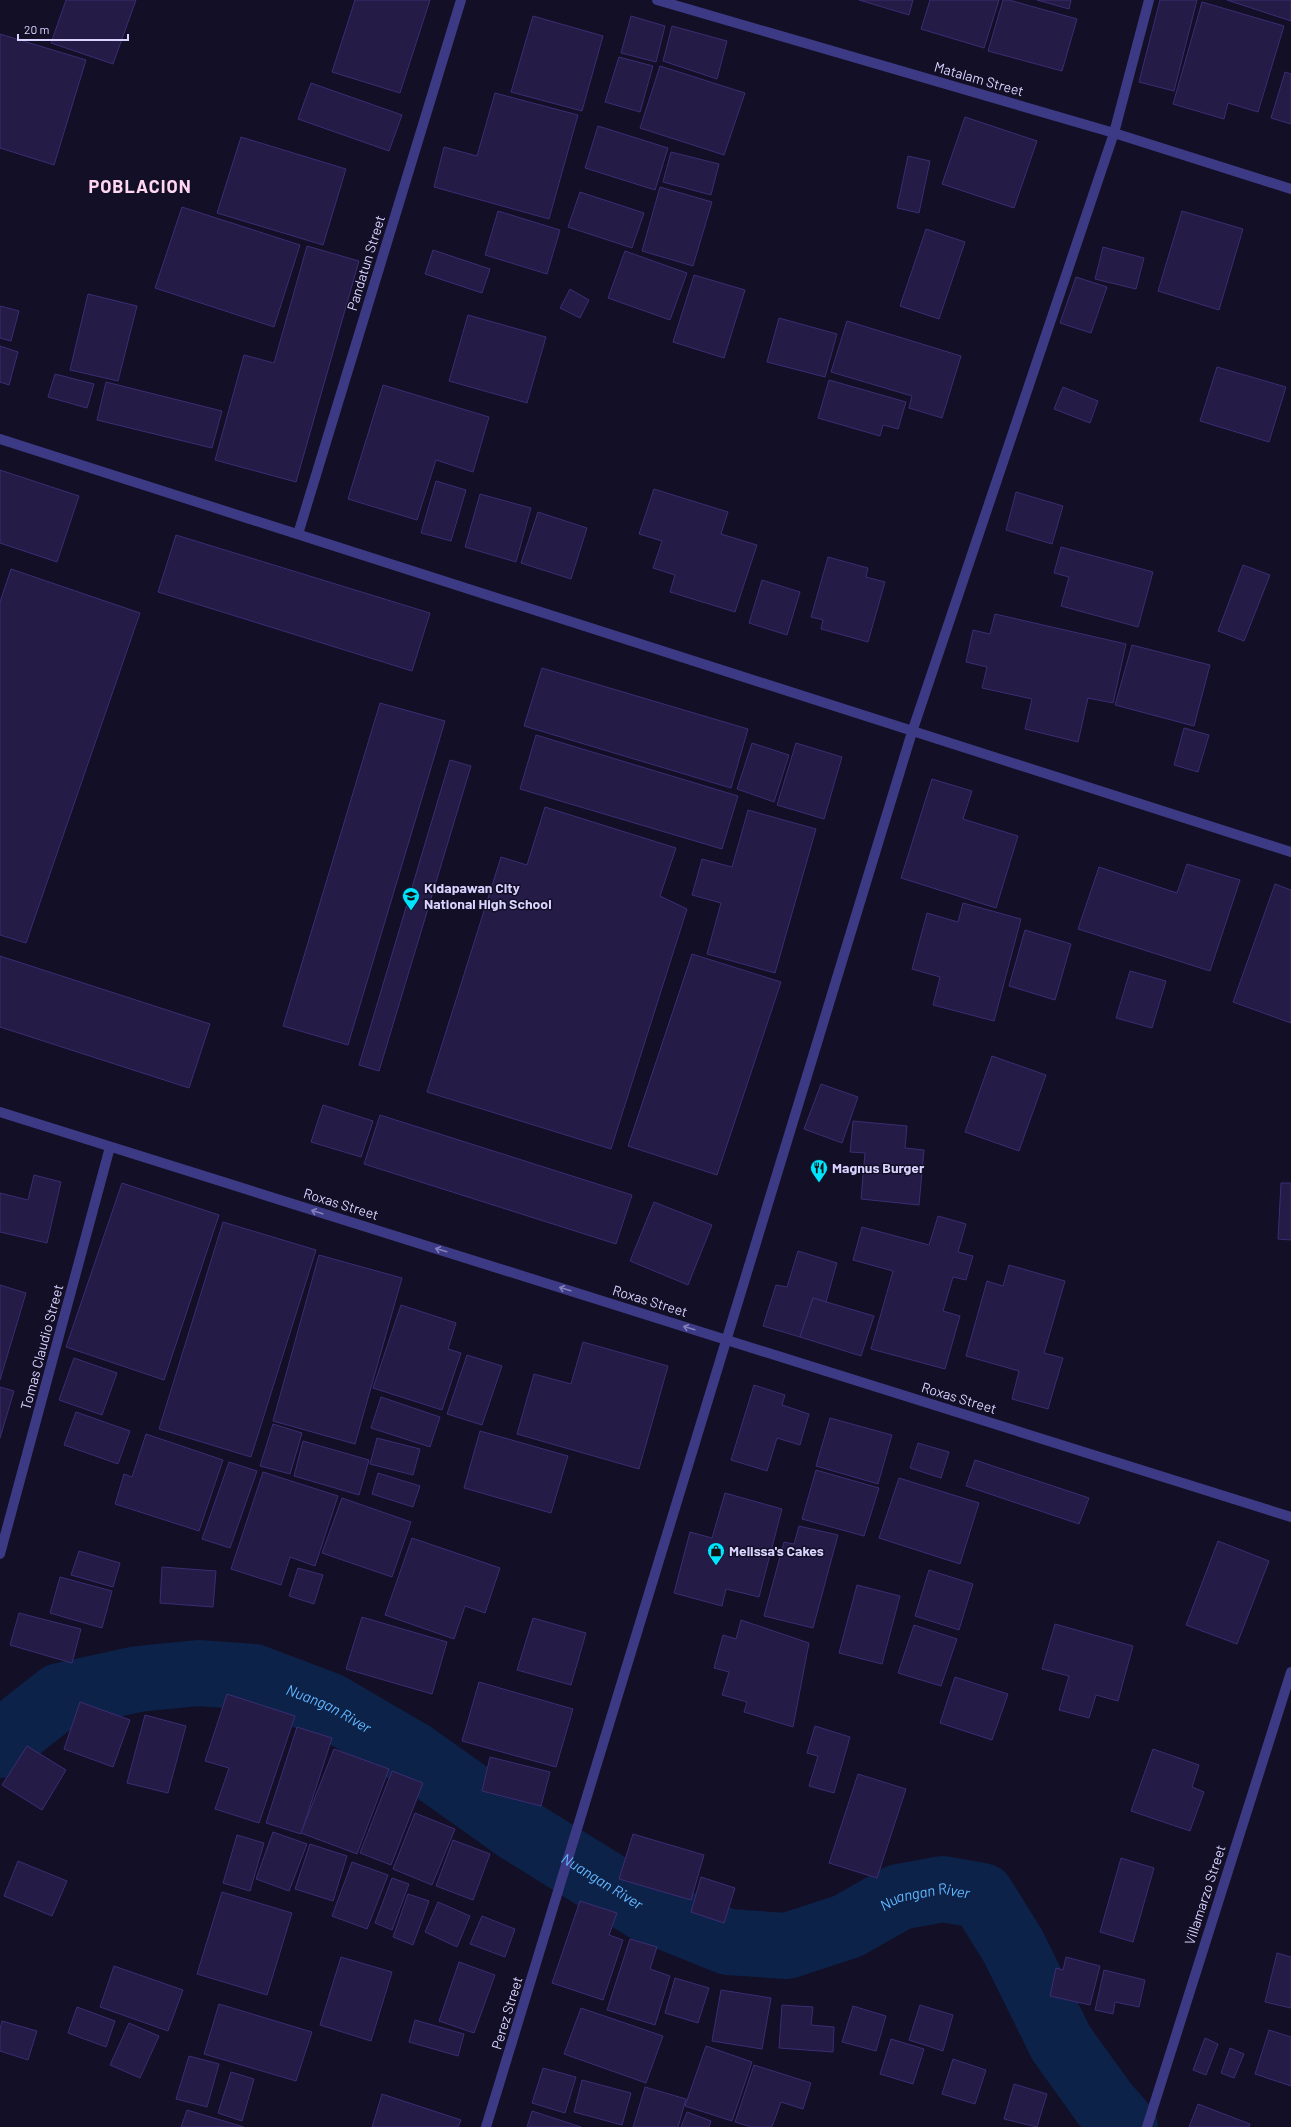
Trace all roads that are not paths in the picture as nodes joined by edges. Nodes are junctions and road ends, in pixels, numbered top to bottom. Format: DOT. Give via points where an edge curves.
graph roads {
  1 [pos="461,0"];
  2 [pos="657,0"];
  3 [pos="1149,0"];
  4 [pos="1114,132"];
  5 [pos="1291,190"];
  6 [pos="0,439"];
  7 [pos="298,534"];
  8 [pos="912,732"];
  9 [pos="1291,852"];
  10 [pos="0,1112"];
  11 [pos="110,1147"];
  12 [pos="726,1340"];
  13 [pos="1291,1517"];
  14 [pos="0,1554"];
  15 [pos="1291,1672"];
  16 [pos="486,2127"];
  17 [pos="1147,2127"];
  1 -- 7 [label="street, Pandatun Street"];
  2 -- 4 [label="street, Matalam Street"];
  3 -- 4 [label="street, Perez Street"];
  4 -- 5 [label="street, Matalam Street"];
  4 -- 8 [label="street, Perez Street"];
  6 -- 7 [label="street"];
  7 -- 8 [label="street"];
  8 -- 9 [label="street"];
  8 -- 12 [label="street, Perez Street"];
  10 -- 11 [label="street, Roxas Street"];
  12 -- 11 [label="street, Roxas Street, one-way"];
  11 -- 14 [label="street, Tomas Claudio Street"];
  12 -- 13 [label="street, Roxas Street"];
  12 -- 16 [label="street, Perez Street"];
  15 -- 17 [label="street, Villamarzo Street"];
}
